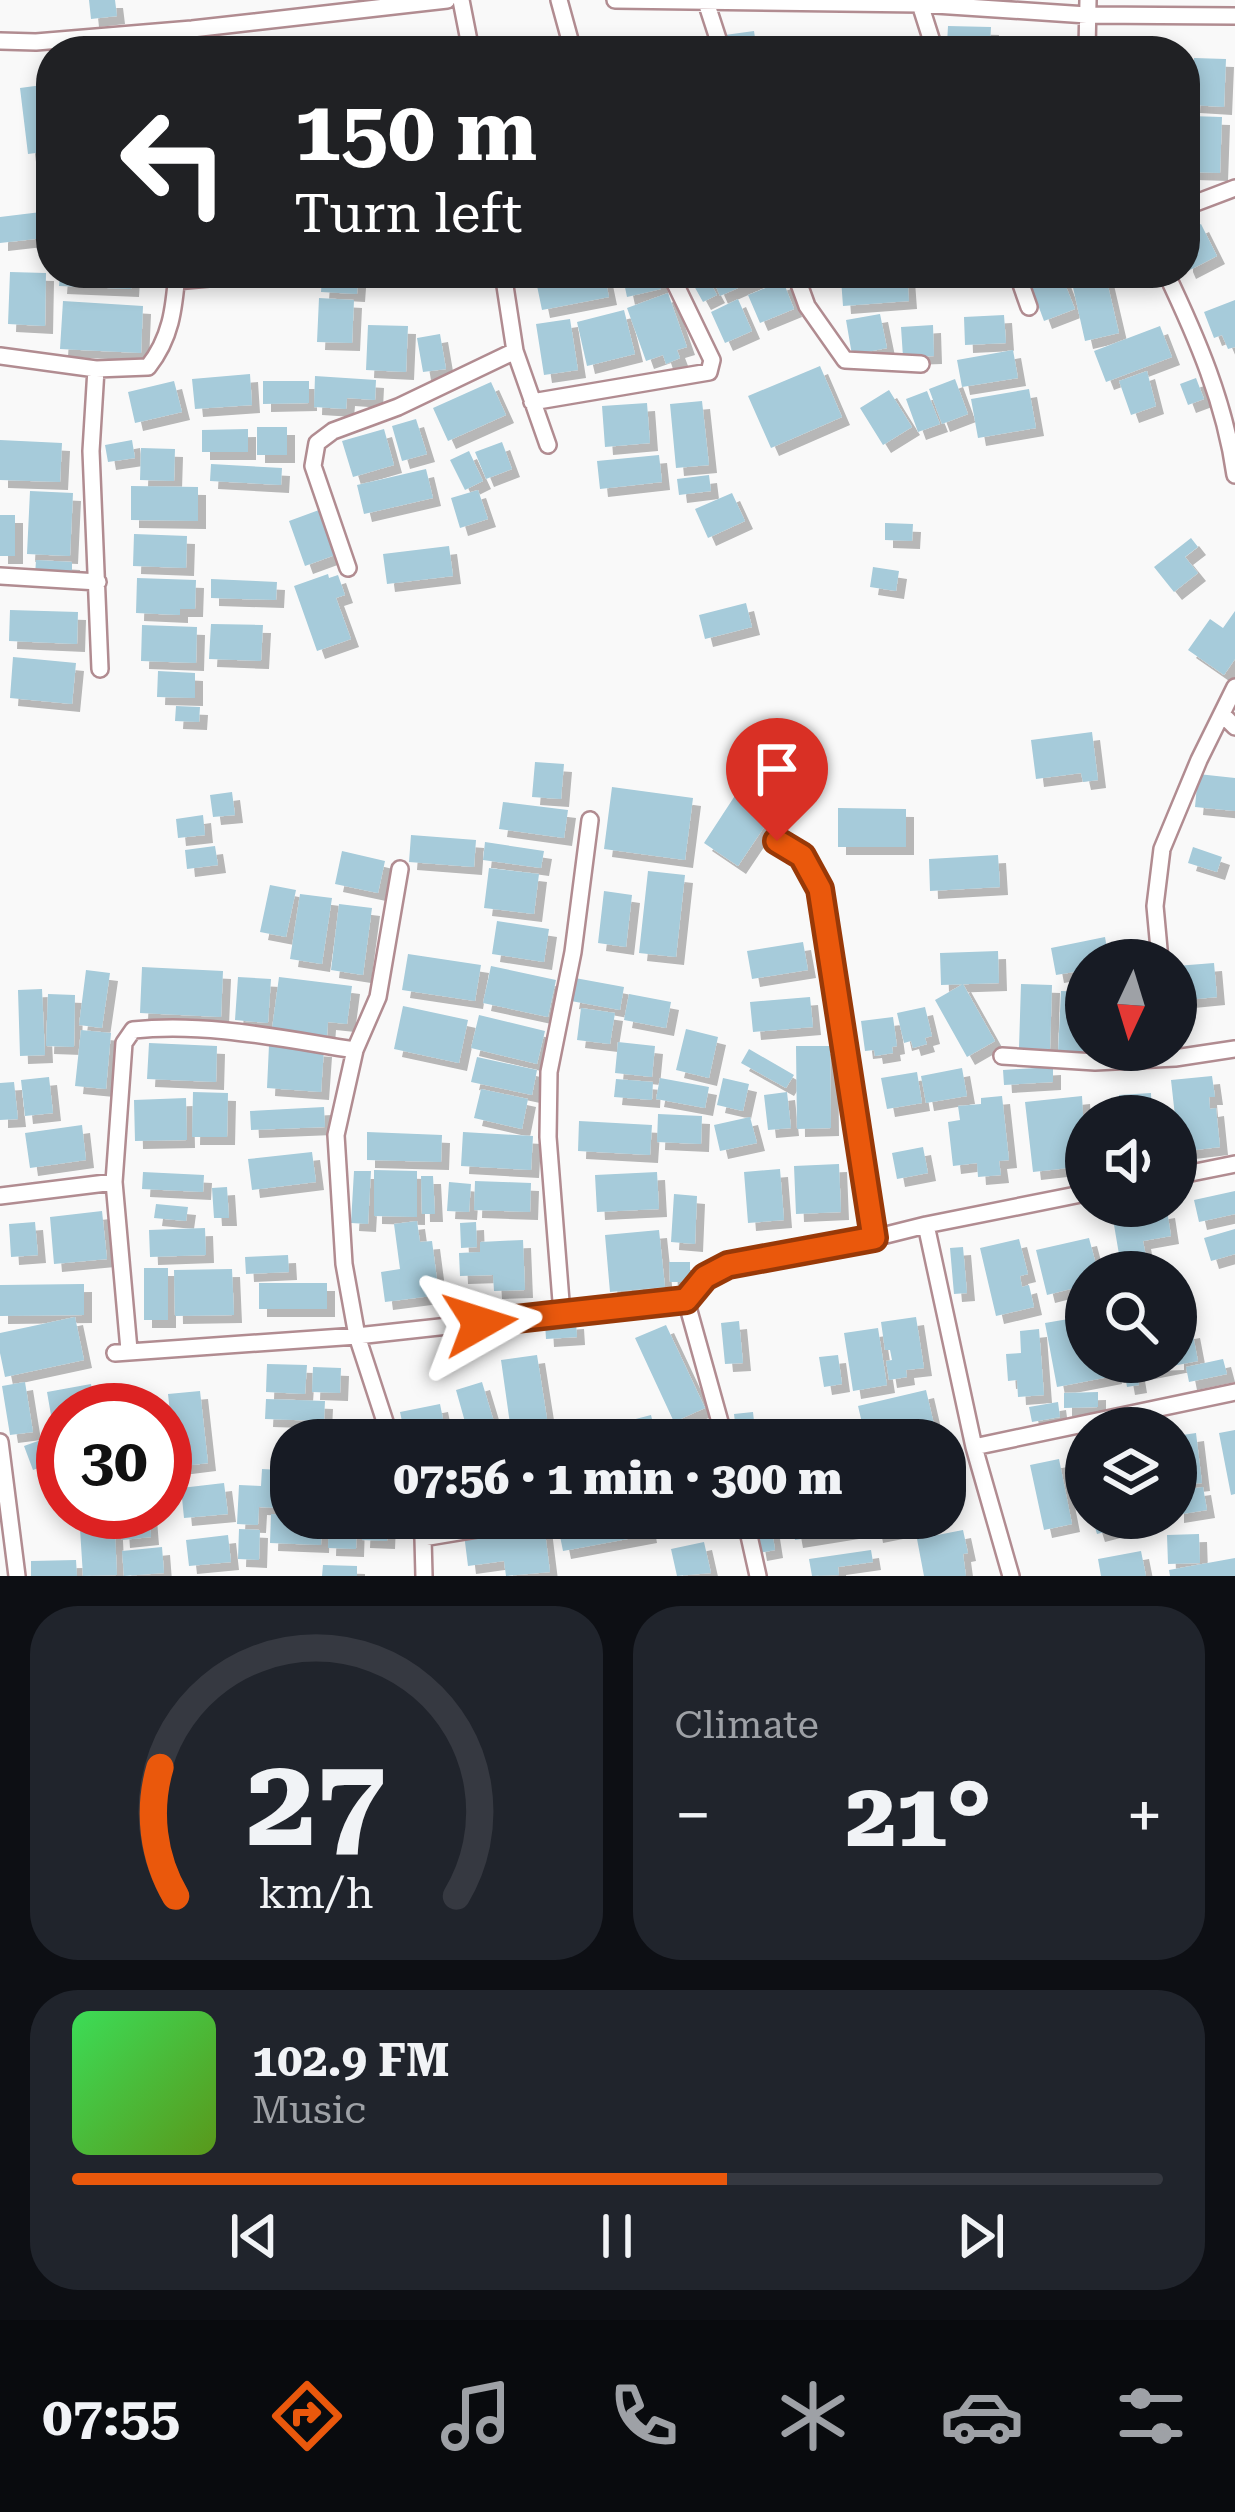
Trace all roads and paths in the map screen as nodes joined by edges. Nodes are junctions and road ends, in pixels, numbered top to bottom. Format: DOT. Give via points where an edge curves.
graph roads {
  1 [pos="447,0"];
  2 [pos="460,0"];
  3 [pos="559,0"];
  4 [pos="615,0"];
  5 [pos="706,2"];
  6 [pos="920,4"];
  7 [pos="1088,8"];
  8 [pos="1235,16"];
  9 [pos="192,28"];
  10 [pos="103,36"];
  11 [pos="192,36"];
  12 [pos="467,36"];
  13 [pos="569,36"];
  14 [pos="717,36"];
  15 [pos="930,36"];
  16 [pos="0,41"];
  17 [pos="36,42"];
  18 [pos="1235,188"];
  19 [pos="1200,201"];
  20 [pos="175,288"];
  21 [pos="505,288"];
  22 [pos="677,288"];
  23 [pos="800,288"];
  24 [pos="1022,288"];
  25 [pos="1173,288"];
  26 [pos="1029,307"];
  27 [pos="514,352"];
  28 [pos="0,356"];
  29 [pos="921,364"];
  30 [pos="96,369"];
  31 [pos="532,402"];
  32 [pos="548,445"];
  33 [pos="1235,475"];
  34 [pos="348,568"];
  35 [pos="0,576"];
  36 [pos="98,582"];
  37 [pos="100,669"];
  38 [pos="1235,687"];
  39 [pos="1222,714"];
  40 [pos="1235,728"];
  41 [pos="590,820"];
  42 [pos="777,841"];
  43 [pos="400,869"];
  44 [pos="1158,939"];
  45 [pos="1235,1049"];
  46 [pos="355,1050"];
  47 [pos="1197,1052"];
  48 [pos="1002,1056"];
  49 [pos="1065,1060"];
  50 [pos="1235,1164"];
  51 [pos="1197,1172"];
  52 [pos="114,1182"];
  53 [pos="0,1196"];
  54 [pos="1065,1197"];
  55 [pos="926,1225"];
  56 [pos="874,1238"];
  57 [pos="686,1300"];
  58 [pos="562,1314"];
  59 [pos="357,1336"];
  60 [pos="1235,1392"];
  61 [pos="384,1419"];
  62 [pos="719,1419"];
  63 [pos="0,1442"];
  64 [pos="974,1447"];
  65 [pos="423,1539"];
  66 [pos="750,1539"];
  67 [pos="17,1576"];
  68 [pos="424,1576"];
  69 [pos="758,1576"];
  70 [pos="1011,1576"];
  1 -- 9 [label="street"];
  2 -- 12 [label="street"];
  3 -- 13 [label="street"];
  4 -- 5 [label="street"];
  5 -- 6 [label="street"];
  5 -- 14 [label="street"];
  6 -- 7 [label="street"];
  6 -- 15 [label="street"];
  7 -- 8 [label="street"];
  9 -- 10 [label="street"];
  9 -- 11 [label="street"];
  16 -- 17 [label="street"];
  18 -- 19 [label="street"];
  20 -- 30 [label="street" via="164,346 148,367"];
  21 -- 27 [label="street"];
  22 -- 31 [label="street" via="712,360 709,372"];
  23 -- 29 [label="street" via="845,360"];
  24 -- 26 [label="street"];
  25 -- 33 [label="street" via="1229,431"];
  27 -- 31 [label="street"];
  27 -- 34 [label="street" via="317,443 313,466"];
  28 -- 30 [label="street"];
  30 -- 36 [label="street"];
  31 -- 32 [label="street"];
  35 -- 36 [label="street"];
  36 -- 37 [label="street"];
  38 -- 39 [label="street"];
  39 -- 40 [label="street"];
  39 -- 44 [label="street" via="1162,849"];
  41 -- 58 [label="street" via="549,1072"];
  42 -- 56 [label="street" via="802,856 820,889"];
  43 -- 46 [label="street" via="378,998"];
  45 -- 47 [label="street"];
  46 -- 52 [label="street" via="253,1034 133,1030 124,1043"];
  46 -- 59 [label="street" via="336,1135"];
  48 -- 49 [label="street"];
  50 -- 51 [label="street"];
  52 -- 53 [label="street"];
  52 -- 59 [label="street" via="122,1352"];
  54 -- 55 [label="street"];
  55 -- 56 [label="street"];
  55 -- 64 [label="street"];
  56 -- 57 [label="street" via="728,1265"];
  57 -- 58 [label="street"];
  57 -- 62 [label="street"];
  58 -- 59 [label="street"];
  59 -- 61 [label="street"];
  60 -- 64 [label="street"];
  63 -- 67 [label="street"];
  64 -- 70 [label="street"];
  65 -- 68 [label="street"];
  66 -- 69 [label="street"];
}
